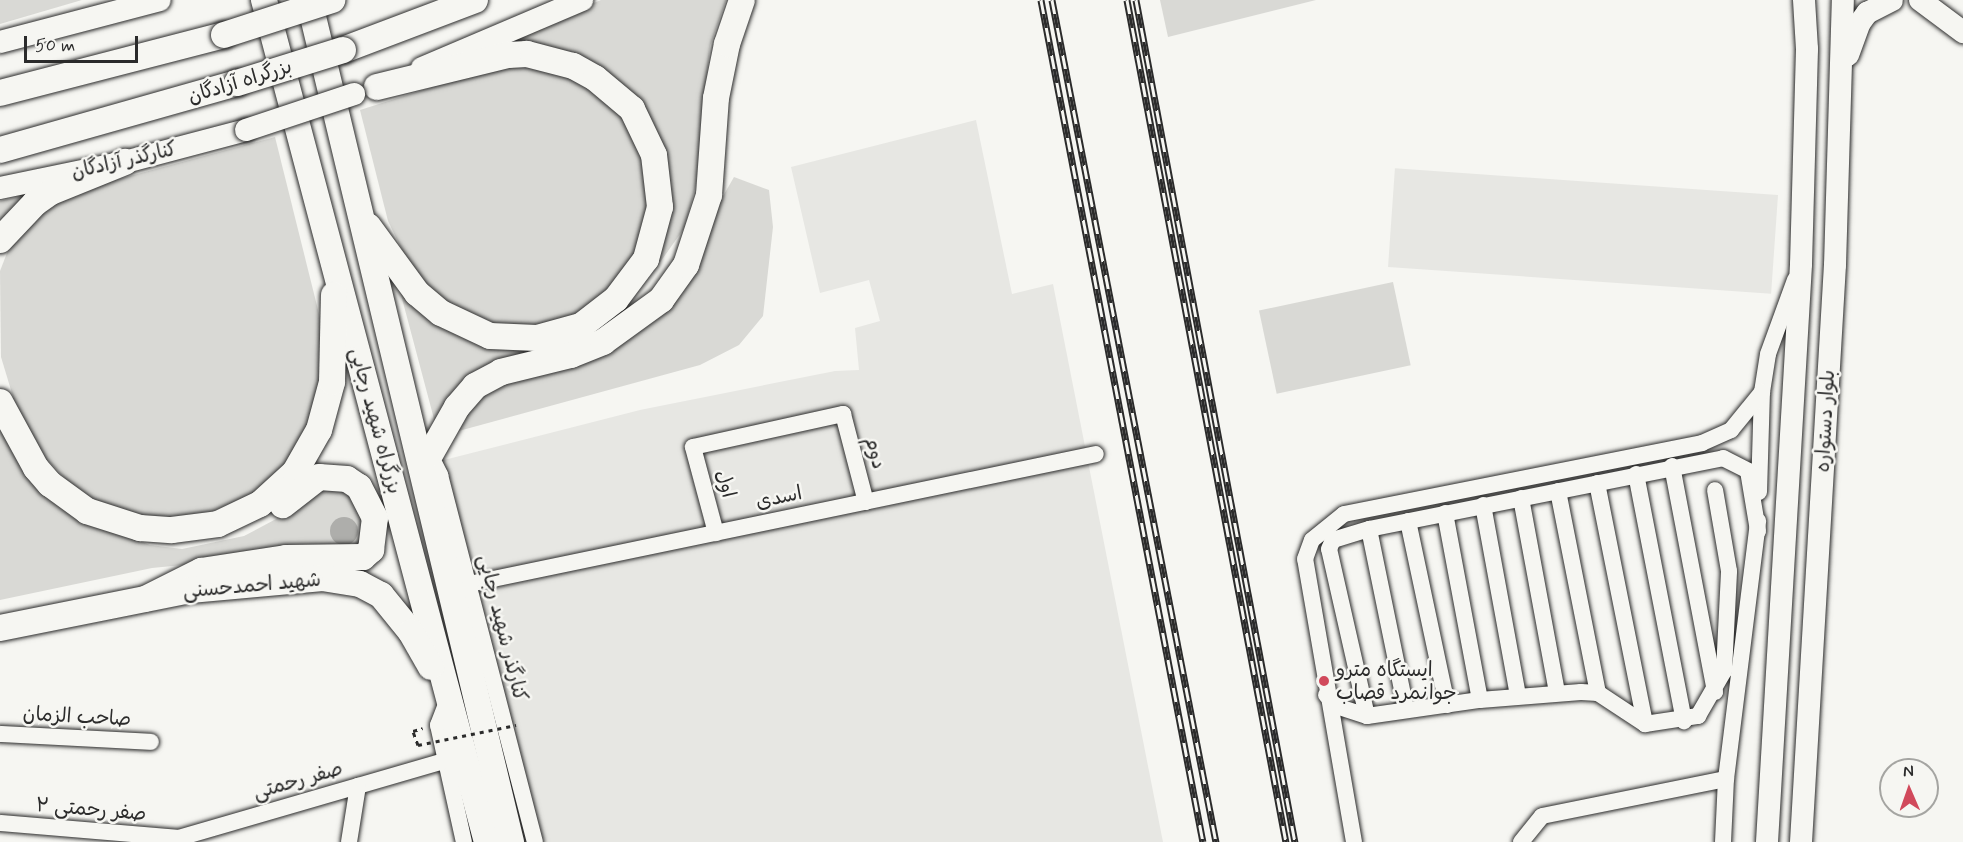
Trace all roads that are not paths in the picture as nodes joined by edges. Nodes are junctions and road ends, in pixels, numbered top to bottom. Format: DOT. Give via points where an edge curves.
graph roads {
  1 [pos="160,0"];
  2 [pos="264,0"];
  3 [pos="309,0"];
  4 [pos="332,0"];
  5 [pos="475,0"];
  6 [pos="582,0"];
  7 [pos="742,0"];
  8 [pos="1804,0"];
  9 [pos="1843,0"];
  10 [pos="1892,0"];
  11 [pos="1920,0"];
  12 [pos="1944,0"];
  13 [pos="1963,30"];
  14 [pos="0,42"];
  15 [pos="1839,86"];
  16 [pos="365,90"];
  17 [pos="0,93"];
  18 [pos="0,150"];
  19 [pos="125,162"];
  20 [pos="0,188"];
  21 [pos="361,216"];
  22 [pos="0,240"];
  23 [pos="1801,264"];
  24 [pos="334,265"];
  25 [pos="1762,392"];
  26 [pos="0,402"];
  27 [pos="843,414"];
  28 [pos="414,432"];
  29 [pos="431,453"];
  30 [pos="1096,454"];
  31 [pos="1672,466"];
  32 [pos="1636,474"];
  33 [pos="1597,483"];
  34 [pos="1558,490"];
  35 [pos="1715,490"];
  36 [pos="1521,498"];
  37 [pos="866,502"];
  38 [pos="1483,505"];
  39 [pos="1445,513"];
  40 [pos="1408,521"];
  41 [pos="140,528"];
  42 [pos="1369,529"];
  43 [pos="1758,531"];
  44 [pos="716,533"];
  45 [pos="469,584"];
  46 [pos="145,599"];
  47 [pos="0,628"];
  48 [pos="1557,692"];
  49 [pos="1715,692"];
  50 [pos="1598,693"];
  51 [pos="1326,695"];
  52 [pos="1518,696"];
  53 [pos="448,699"];
  54 [pos="1480,700"];
  55 [pos="1447,705"];
  56 [pos="1406,710"];
  57 [pos="1367,716"];
  58 [pos="1684,721"];
  59 [pos="1645,724"];
  60 [pos="0,734"];
  61 [pos="151,742"];
  62 [pos="443,761"];
  63 [pos="1726,779"];
  64 [pos="358,786"];
  65 [pos="0,823"];
  66 [pos="172,840"];
  67 [pos="349,842"];
  68 [pos="464,842"];
  69 [pos="487,842"];
  70 [pos="511,842"];
  71 [pos="535,842"];
  72 [pos="1354,842"];
  73 [pos="1521,842"];
  74 [pos="1723,842"];
  75 [pos="1767,842"];
  76 [pos="1801,842"];
  1 -- 14 [label="main road"];
  2 -- 24 [label="highway, بزرگراه شهید رجایی"];
  3 -- 21 [label="highway, بزرگراه شهید رجایی"];
  4 -- 17 [label="highway, bridge" via="224,35"];
  5 -- 18 [label="highway, بزرگراه آزادگان, bridge" via="343,50"];
  6 -- 16 [label="main road"];
  7 -- 29 [label="highway" via="727,44 716,98 709,195 686,266 661,300 603,342 571,355 501,372 475,386 457,407"];
  8 -- 23 [label="main road, بلوار دستواره" via="1807,49"];
  9 -- 15 [label="main road, بلوار دستواره"];
  10 -- 15 [label="main road" via="1867,13 1859,24"];
  11 -- 13 [label="main road"];
  12 -- 13 [label="main road"];
  15 -- 76 [label="main road, بلوار دستواره" via="1835,265"];
  16 -- 19 [label="main road, کنارگذر آزادگان, bridge" via="246,130"];
  16 -- 21 [label="highway" via="508,55 527,54 573,66 595,78 632,110 654,155 660,207 646,259 616,299 580,326 559,335 526,339 490,336 441,313 417,293"];
  19 -- 20 [label="main road, کنارگذر آزادگان"];
  19 -- 22 [label="highway" via="51,192 34,203"];
  21 -- 28 [label="highway, بزرگراه شهید رجایی"];
  23 -- 25 [label="street" via="1768,354"];
  23 -- 75 [label="main road, بلوار دستواره"];
  24 -- 41 [label="highway" via="332,382 319,430 295,472 260,504 218,524 172,530"];
  24 -- 53 [label="highway, بزرگراه شهید رجایی"];
  25 -- 43 [label="street"];
  25 -- 51 [label="street" via="1731,430 1702,442 1344,514 1326,525 1312,540 1305,559"];
  26 -- 41 [label="highway" via="25,453 50,484 87,511"];
  27 -- 37 [label="street, دوم"];
  27 -- 44 [label="street, اول" via="693,447"];
  28 -- 29 [label="street, کنارگذر شهید رجایی"];
  28 -- 70 [label="highway, بزرگراه شهید رجایی"];
  29 -- 45 [label="street, کنارگذر شهید رجایی"];
  30 -- 37 [label="street, اسدی"];
  31 -- 32 [label="street"];
  31 -- 43 [label="street" via="1723,458 1748,471"];
  31 -- 49 [label="street"];
  32 -- 33 [label="street"];
  32 -- 58 [label="street"];
  33 -- 34 [label="street"];
  33 -- 59 [label="street"];
  34 -- 36 [label="street"];
  34 -- 50 [label="street"];
  35 -- 49 [label="street" via="1729,571 1724,671"];
  36 -- 38 [label="street"];
  36 -- 48 [label="street"];
  37 -- 44 [label="street, اسدی"];
  38 -- 39 [label="street"];
  38 -- 52 [label="street"];
  39 -- 40 [label="street"];
  39 -- 54 [label="street"];
  40 -- 42 [label="street"];
  40 -- 55 [label="street"];
  41 -- 46 [label="highway" via="163,537 225,533 258,522 305,485 333,476 359,487 375,518 371,550 363,557 286,558 201,571"];
  42 -- 56 [label="street"];
  42 -- 57 [label="street" via="1333,540 1329,549"];
  43 -- 63 [label="street"];
  44 -- 45 [label="street, اسدی"];
  45 -- 71 [label="street, کنارگذر شهید رجایی"];
  46 -- 47 [label="highway, شهید احمدحسنی"];
  46 -- 53 [label="highway, شهید احمدحسنی" via="190,590 321,578 360,584 381,595 397,612"];
  48 -- 50 [label="street"];
  48 -- 52 [label="street"];
  49 -- 58 [label="street" via="1698,716"];
  50 -- 59 [label="street"];
  51 -- 57 [label="street" via="1339,707"];
  51 -- 72 [label="street"];
  52 -- 54 [label="street"];
  53 -- 62 [label="street" via="438,725"];
  53 -- 69 [label="highway, بزرگراه شهید رجایی"];
  54 -- 55 [label="street"];
  55 -- 56 [label="street"];
  56 -- 57 [label="street"];
  58 -- 59 [label="street"];
  60 -- 61 [label="street, صاحب الزمان"];
  62 -- 64 [label="street, صفر رحمتی"];
  62 -- 68 [label="street"];
  63 -- 73 [label="street" via="1542,816"];
  63 -- 74 [label="street"];
  64 -- 66 [label="street, صفر رحمتی"];
  64 -- 67 [label="street"];
  65 -- 66 [label="street, صفر رحمتی ۲"];
}
